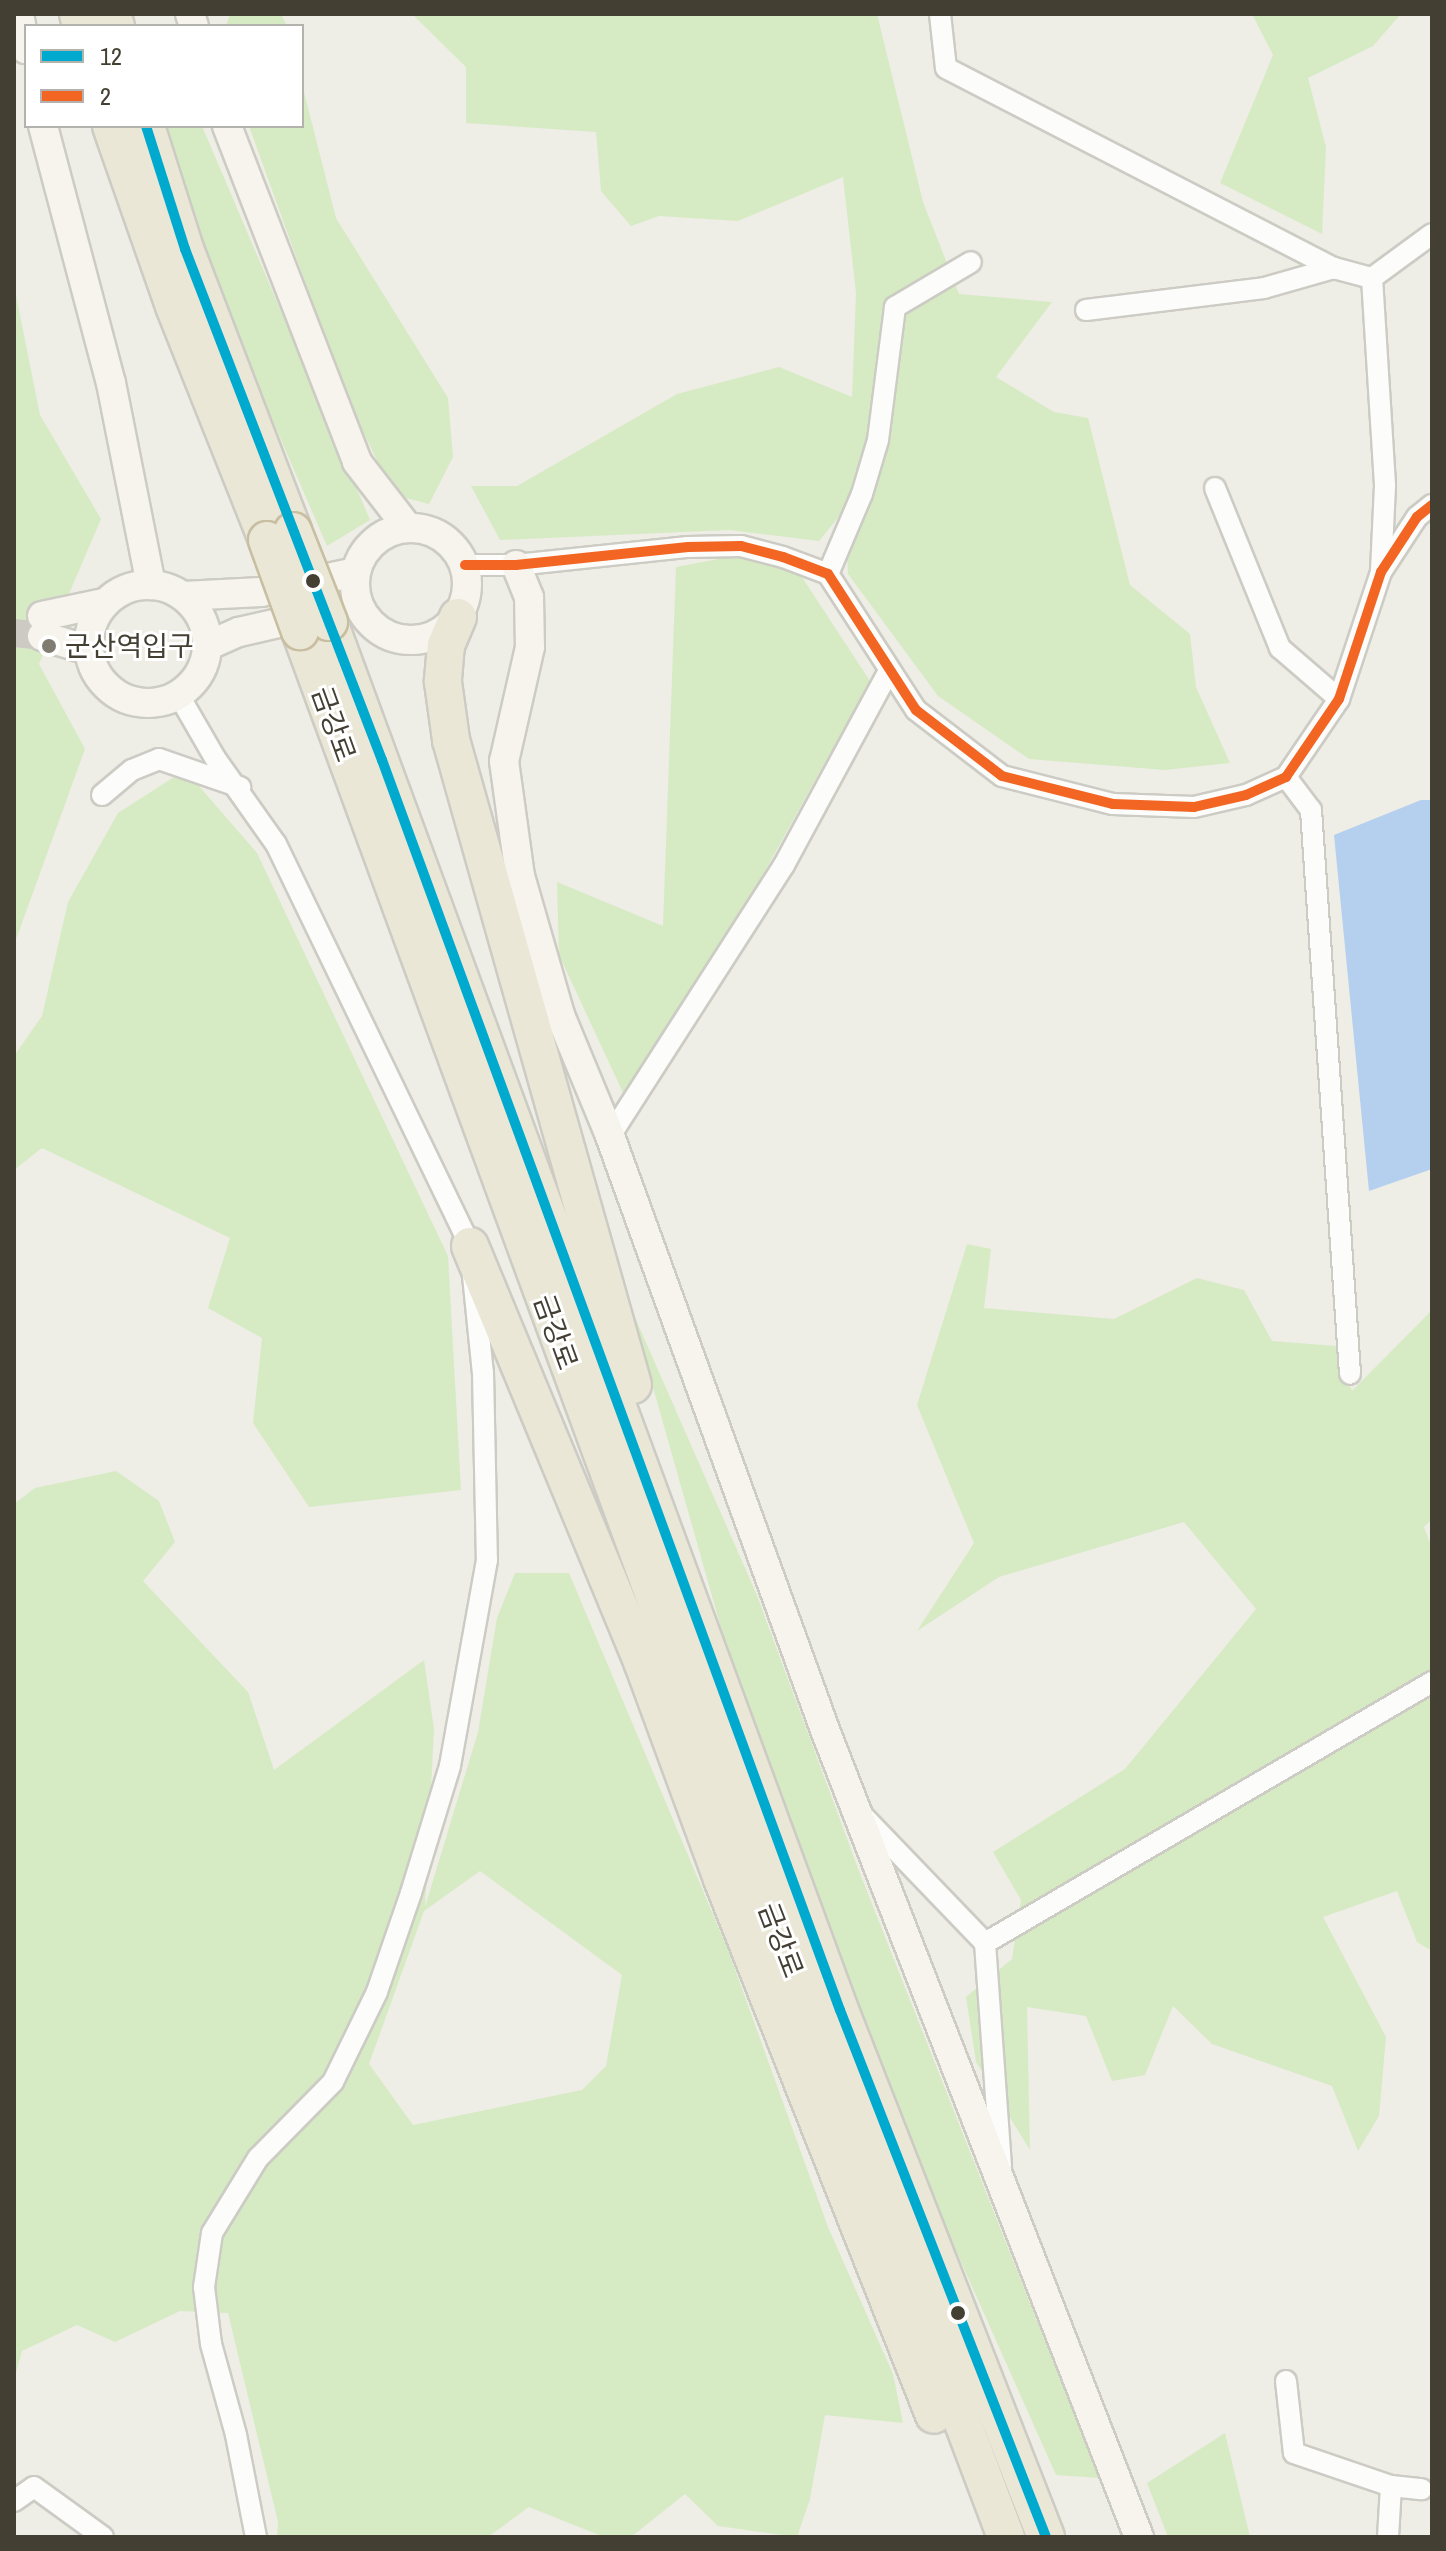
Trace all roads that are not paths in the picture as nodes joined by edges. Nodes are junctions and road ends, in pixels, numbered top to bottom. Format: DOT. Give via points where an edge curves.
graph roads {
  1 [pos="19,14"];
  2 [pos="940,14"];
  3 [pos="24,39"];
  4 [pos="44,128"];
  5 [pos="112,128"];
  6 [pos="147,128"];
  7 [pos="228,128"];
  8 [pos="1432,234"];
  9 [pos="971,262"];
  10 [pos="1334,268"];
  11 [pos="1372,278"];
  12 [pos="1086,310"];
  13 [pos="1215,488"];
  14 [pos="1432,505"];
  15 [pos="408,528"];
  16 [pos="280,536"];
  17 [pos="465,565"];
  18 [pos="516,565"];
  19 [pos="356,572"];
  20 [pos="1381,572"];
  21 [pos="828,574"];
  22 [pos="151,585"];
  23 [pos="183,596"];
  24 [pos="103,603"];
  25 [pos="458,617"];
  26 [pos="329,621"];
  27 [pos="207,646"];
  28 [pos="89,650"];
  29 [pos="888,673"];
  30 [pos="178,694"];
  31 [pos="1339,699"];
  32 [pos="1286,777"];
  33 [pos="240,787"];
  34 [pos="102,795"];
  35 [pos="610,1136"];
  36 [pos="470,1246"];
  37 [pos="1350,1374"];
  38 [pos="708,1652"];
  39 [pos="1432,1682"];
  40 [pos="857,1809"];
  41 [pos="985,1943"];
  42 [pos="1003,2190"];
  43 [pos="1286,2381"];
  44 [pos="1391,2486"];
  45 [pos="1422,2489"];
  46 [pos="14,2501"];
  47 [pos="103,2537"];
  48 [pos="256,2537"];
  49 [pos="982,2537"];
  50 [pos="1006,2537"];
  51 [pos="1046,2537"];
  52 [pos="1139,2537"];
  53 [pos="1388,2537"];
  1 -- 3 [label="street"];
  2 -- 10 [label="street" via="946,68"];
  4 -- 22 [label="street" via="111,383"];
  5 -- 16 [label="highway, 금강로" via="174,306"];
  6 -- 16 [label="highway, 금강로"];
  7 -- 15 [label="street" via="357,462"];
  8 -- 11 [label="street"];
  9 -- 21 [label="street" via="895,307 878,440"];
  10 -- 11 [label="street"];
  10 -- 12 [label="street" via="1264,288"];
  11 -- 20 [label="street" via="1385,486"];
  13 -- 31 [label="street" via="1280,648"];
  14 -- 20 [label="street" via="1417,517"];
  15 -- 17 [label="street" via="442,537"];
  15 -- 19 [label="street" via="374,541"];
  16 -- 26 [label="highway, 금강로, bridge"];
  17 -- 18 [label="street"];
  17 -- 25 [label="street" via="468,583"];
  18 -- 21 [label="street" via="741,546"];
  18 -- 35 [label="street" via="529,597 530,647 504,761 520,876 560,1015"];
  19 -- 23 [label="street" via="261,592"];
  19 -- 26 [label="street"];
  20 -- 31 [label="street"];
  21 -- 29 [label="street"];
  22 -- 23 [label="street"];
  22 -- 24 [label="street" via="127,588"];
  23 -- 27 [label="street" via="205,627"];
  24 -- 28 [label="street" via="90,631"];
  24 -- 28 [label="street" via="42,626"];
  25 -- 26 [label="street" via="444,631 407,641"];
  25 -- 38 [label="highway" via="446,645 443,682 451,740"];
  26 -- 27 [label="street" via="239,632"];
  26 -- 38 [label="highway, 금강로"];
  26 -- 50 [label="highway, 금강로" via="759,1882"];
  27 -- 30 [label="street" via="195,684"];
  28 -- 30 [label="street" via="106,685 121,696 140,702"];
  29 -- 32 [label="street" via="916,710 1002,776 1050,790 1113,804 1194,807 1246,795"];
  29 -- 35 [label="street" via="784,865"];
  30 -- 33 [label="street" via="215,758"];
  31 -- 32 [label="street"];
  32 -- 37 [label="street" via="1311,810"];
  33 -- 34 [label="street" via="159,759 132,770"];
  33 -- 36 [label="street" via="276,844"];
  35 -- 40 [label="street"];
  36 -- 48 [label="street" via="483,1373 487,1560 450,1766 377,1992 333,2082 258,2158 212,2233 204,2287 211,2344"];
  36 -- 49 [label="highway" via="569,1476"];
  38 -- 51 [label="highway, 금강로" via="907,2186"];
  39 -- 41 [label="street"];
  40 -- 41 [label="street"];
  40 -- 42 [label="street"];
  41 -- 42 [label="street"];
  42 -- 52 [label="street"];
  43 -- 44 [label="street" via="1294,2453"];
  44 -- 45 [label="street"];
  44 -- 53 [label="street"];
  46 -- 47 [label="street" via="34,2487"];
}
